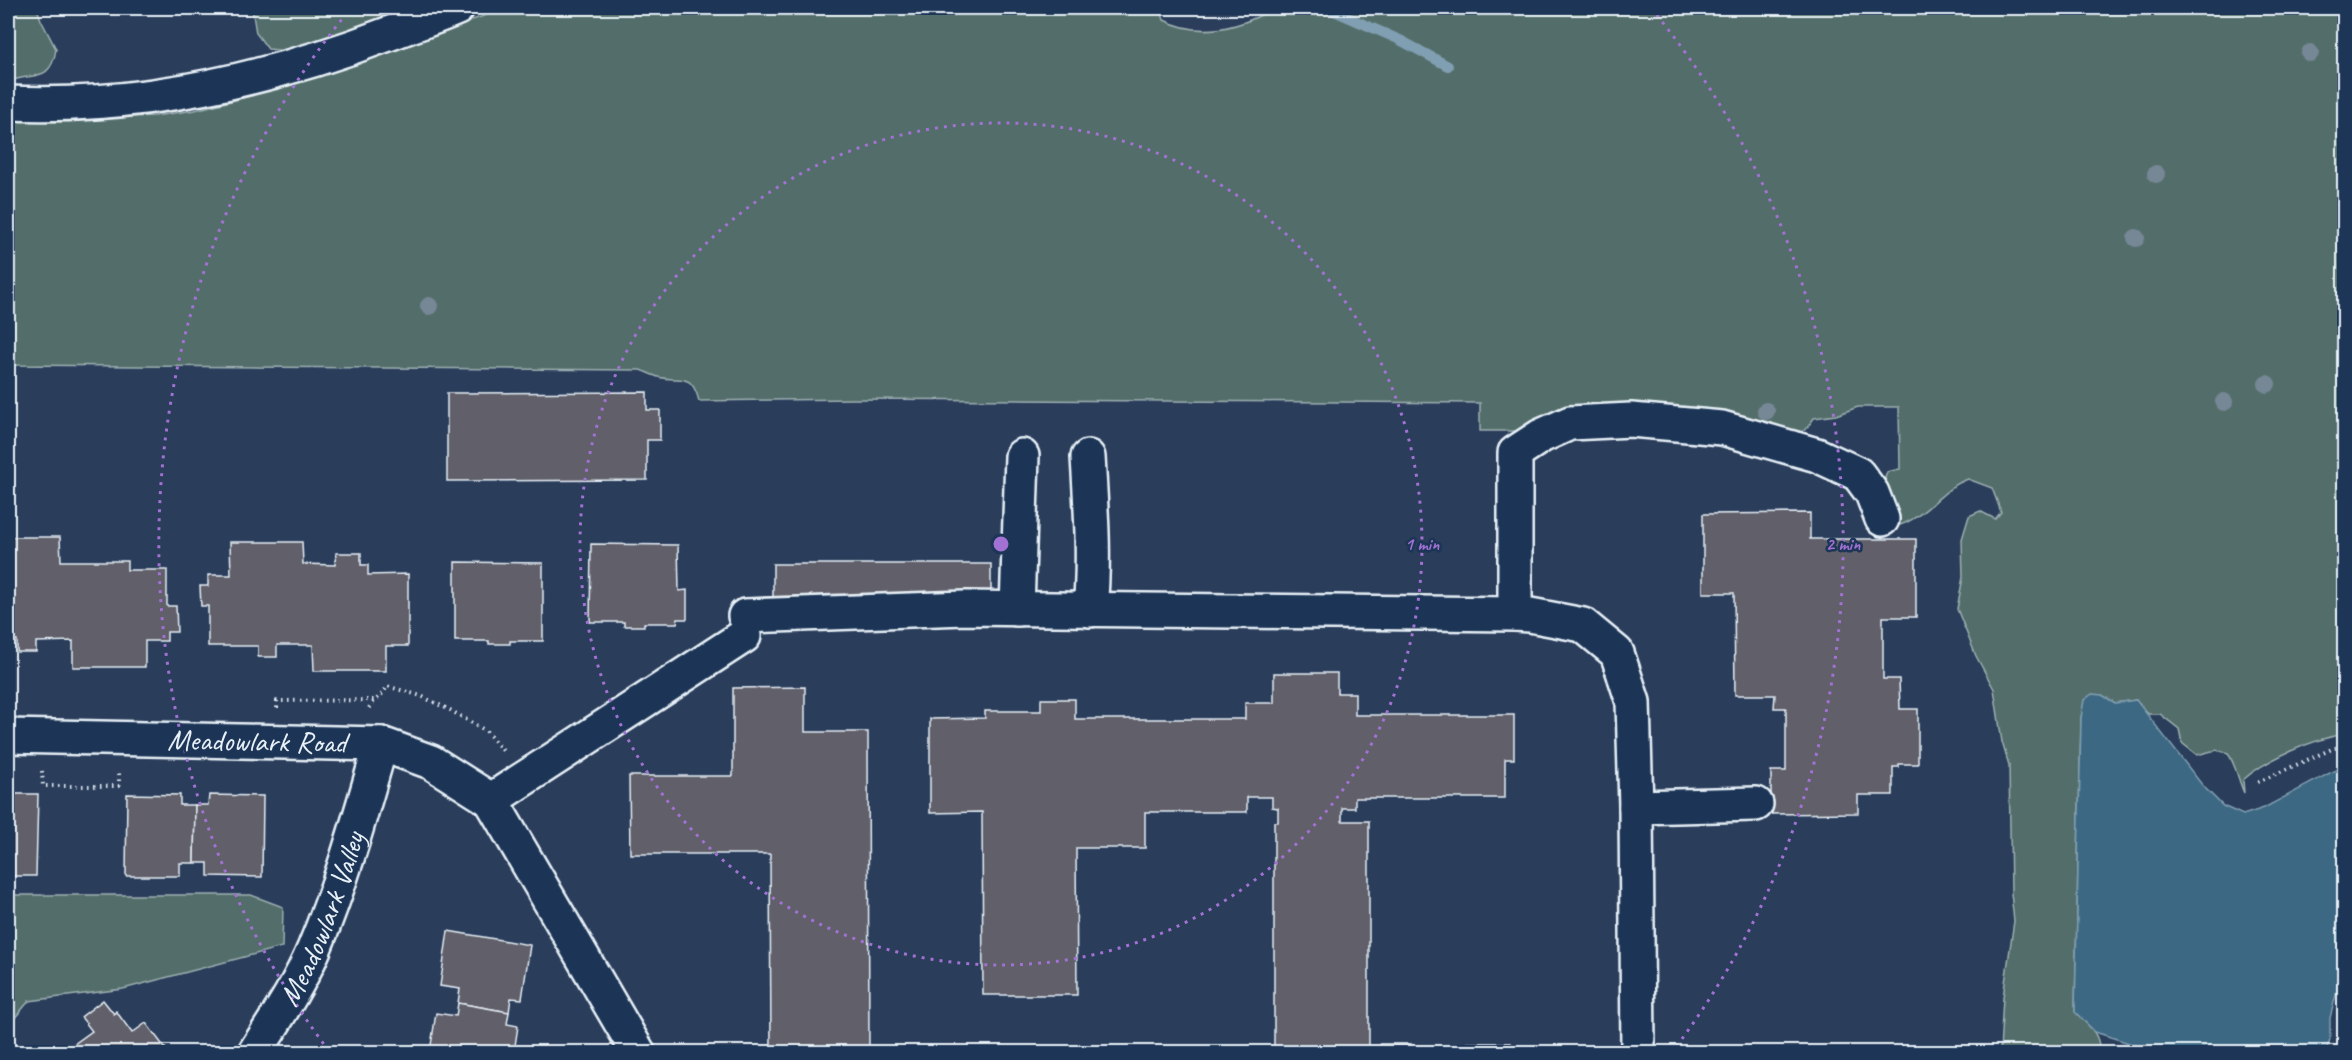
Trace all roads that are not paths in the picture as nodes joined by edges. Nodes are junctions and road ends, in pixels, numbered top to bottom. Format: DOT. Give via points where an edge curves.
graph roads {
  1 [pos="457,8"];
  2 [pos="8,102"];
  3 [pos="1022,456"];
  4 [pos="1088,457"];
  5 [pos="1882,519"];
  6 [pos="1017,609"];
  7 [pos="1090,610"];
  8 [pos="1515,614"];
  9 [pos="8,736"];
  10 [pos="381,744"];
  11 [pos="491,800"];
  12 [pos="1756,804"];
  13 [pos="1636,807"];
  14 [pos="255,1053"];
  15 [pos="638,1053"];
  16 [pos="1638,1053"];
  1 -- 2 [label="street" via="341,52 268,74 121,100 54,105"];
  3 -- 6 [label="street"];
  4 -- 7 [label="street" via="1093,531"];
  5 -- 8 [label="street" via="1872,493 1858,474 1817,455 1722,428 1631,420 1570,423 1515,453"];
  6 -- 7 [label="street"];
  6 -- 11 [label="street" via="954,609 744,626"];
  7 -- 8 [label="street"];
  8 -- 13 [label="street" via="1583,626 1617,653 1633,702"];
  9 -- 10 [label="street, Meadowlark Road"];
  10 -- 11 [label="street, Meadowlark Road" via="431,762"];
  10 -- 14 [label="street, Meadowlark Valley" via="344,873 313,951"];
  11 -- 15 [label="street, Meadowlark Road"];
  12 -- 13 [label="street"];
  13 -- 16 [label="street"];
}
